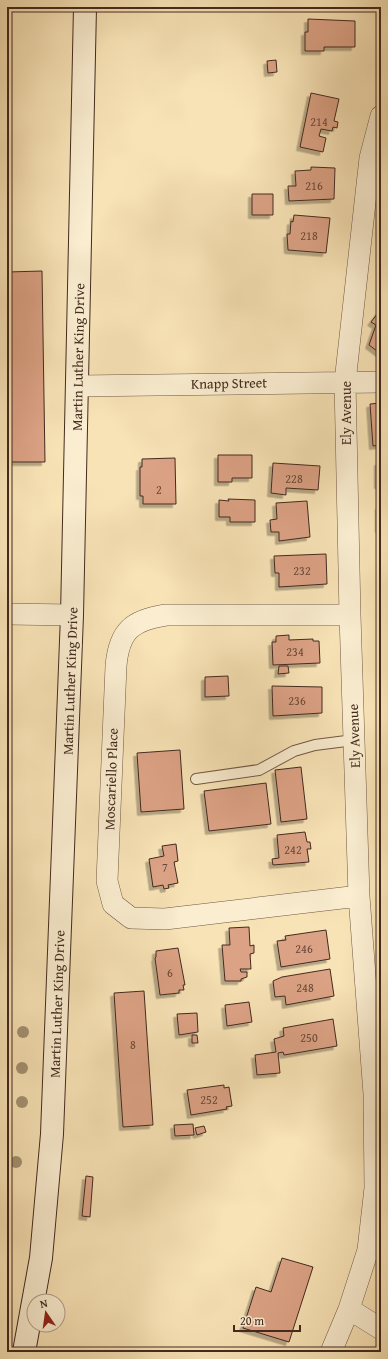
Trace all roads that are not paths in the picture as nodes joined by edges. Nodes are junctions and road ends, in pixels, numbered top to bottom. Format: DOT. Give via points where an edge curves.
graph roads {
  1 [pos="85,7"];
  2 [pos="381,116"];
  3 [pos="345,382"];
  4 [pos="381,382"];
  5 [pos="77,386"];
  6 [pos="7,614"];
  7 [pos="72,615"];
  8 [pos="350,615"];
  9 [pos="354,740"];
  10 [pos="196,779"];
  11 [pos="359,896"];
  12 [pos="378,1188"];
  13 [pos="349,1309"];
  14 [pos="381,1329"];
  15 [pos="24,1352"];
  16 [pos="331,1352"];
  1 -- 5 [label="main road, Martin Luther King Drive"];
  2 -- 3 [label="street, Ely Avenue" via="370,158"];
  3 -- 4 [label="street, Knapp Street"];
  3 -- 5 [label="street, Knapp Street"];
  3 -- 8 [label="street, Ely Avenue"];
  5 -- 7 [label="main road, Martin Luther King Drive"];
  6 -- 7 [label="street"];
  7 -- 15 [label="main road, Martin Luther King Drive" via="52,1134 41,1258"];
  8 -- 9 [label="street, Ely Avenue"];
  8 -- 11 [label="street, Moscariello Place" via="166,615 151,617 128,628 117,650 107,881 113,904 131,918 165,919"];
  9 -- 10 [label="lane" via="315,745 294,751 259,770"];
  9 -- 11 [label="street, Ely Avenue"];
  11 -- 12 [label="street, Ely Avenue" via="374,1094"];
  12 -- 13 [label="street, Ely Avenue" via="368,1250"];
  13 -- 14 [label="street"];
  13 -- 16 [label="street, Ely Avenue"];
}
